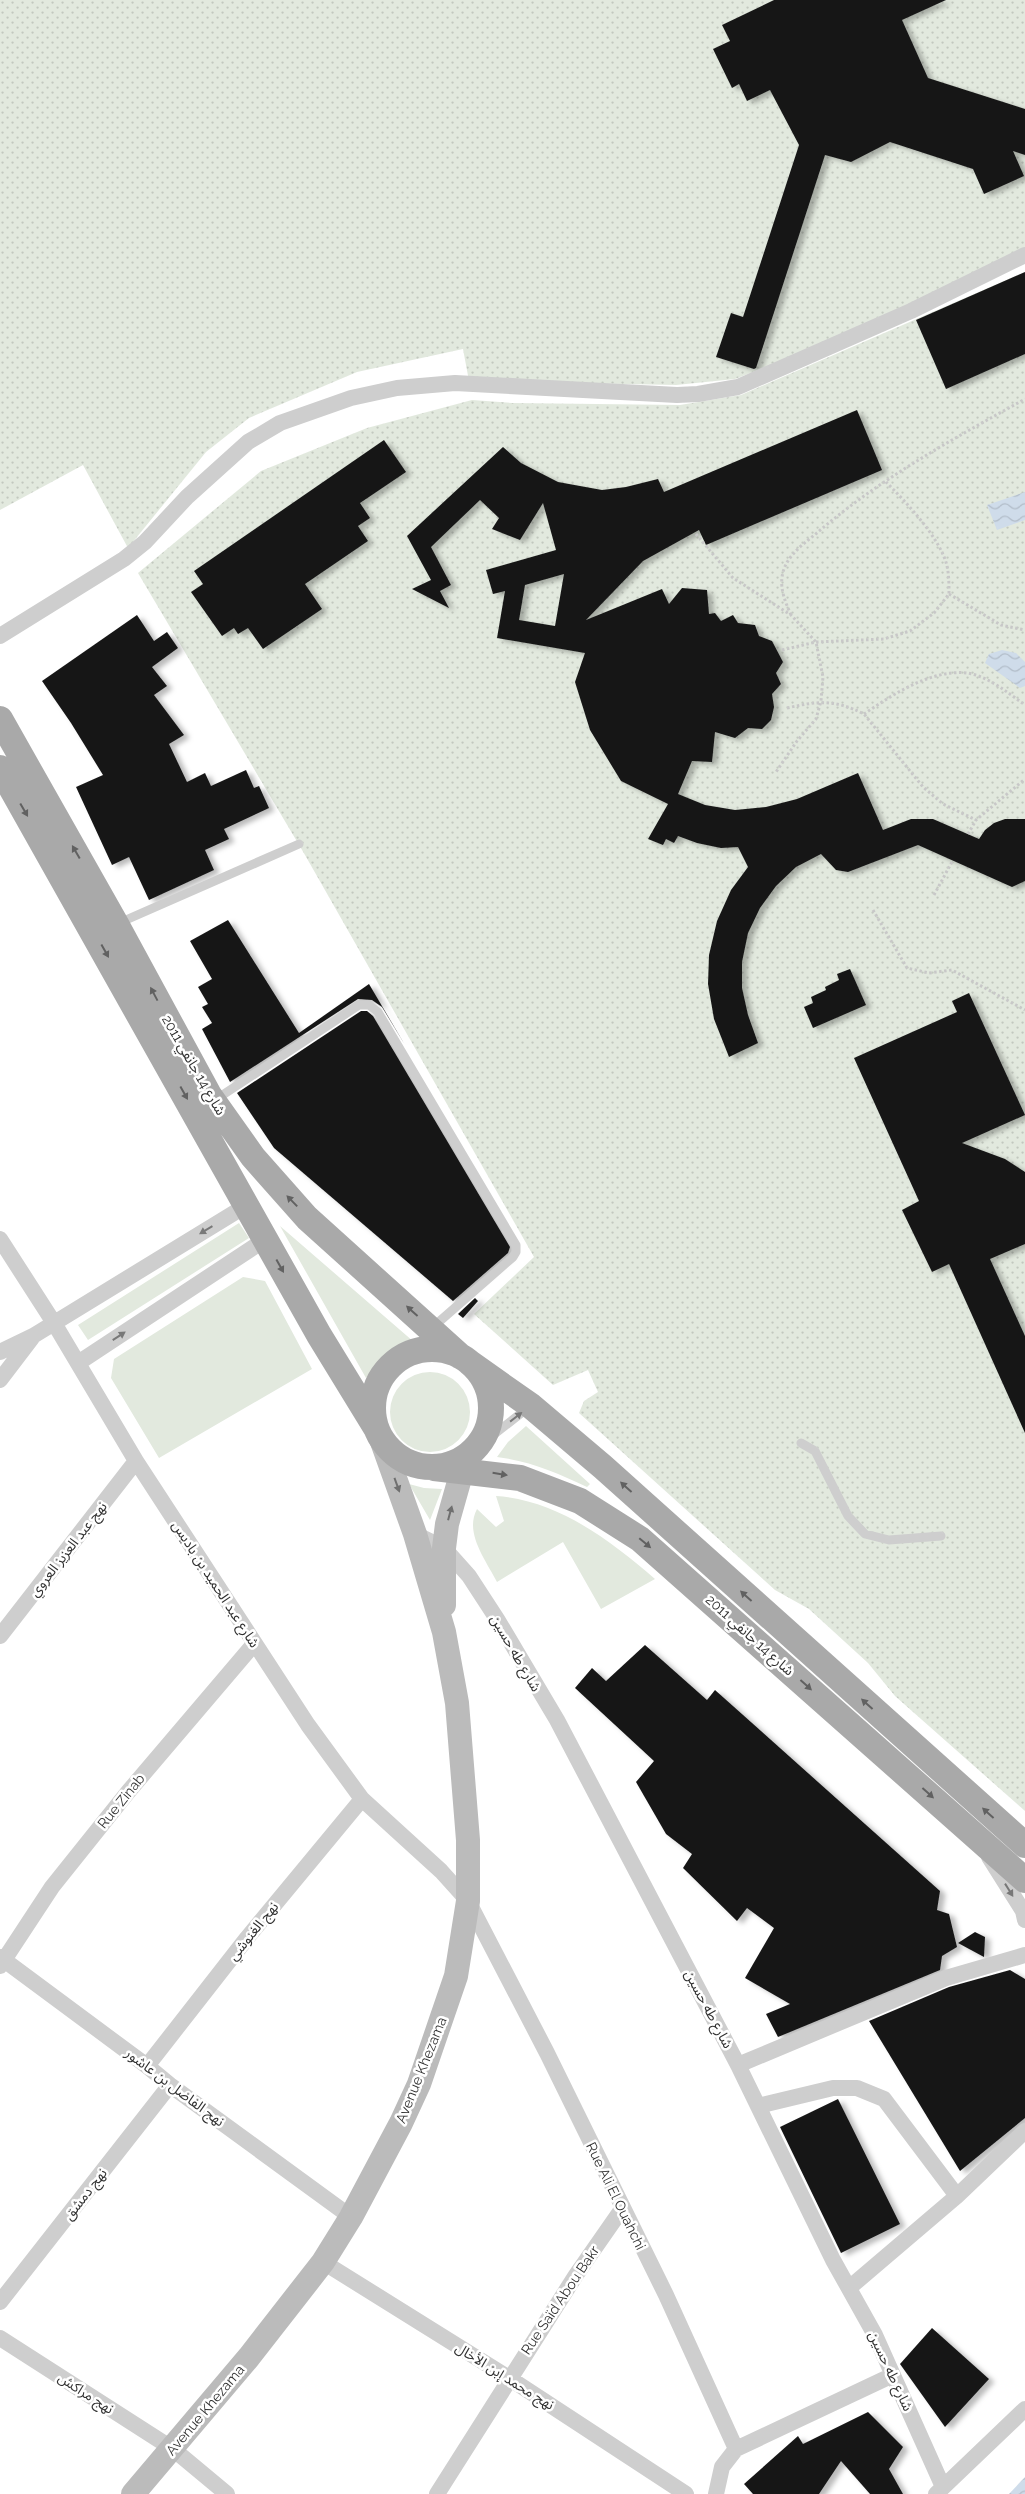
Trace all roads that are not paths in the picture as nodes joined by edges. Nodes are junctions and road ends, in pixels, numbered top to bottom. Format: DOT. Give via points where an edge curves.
graph roads {
  1 [pos="1025,255"];
  2 [pos="0,636"];
  3 [pos="0,719"];
  4 [pos="0,768"];
  5 [pos="300,844"];
  6 [pos="116,924"];
  7 [pos="212,1101"];
  8 [pos="247,1205"];
  9 [pos="0,1239"];
  10 [pos="266,1239"];
  11 [pos="54,1323"];
  12 [pos="431,1328"];
  13 [pos="33,1336"];
  14 [pos="0,1352"];
  15 [pos="465,1359"];
  16 [pos="78,1363"];
  17 [pos="0,1380"];
  18 [pos="531,1406"];
  19 [pos="378,1434"];
  20 [pos="801,1443"];
  21 [pos="467,1459"];
  22 [pos="136,1461"];
  23 [pos="415,1534"];
  24 [pos="941,1536"];
  25 [pos="444,1548"];
  26 [pos="444,1632"];
  27 [pos="0,1636"];
  28 [pos="254,1644"];
  29 [pos="362,1799"];
  30 [pos="974,1834"];
  31 [pos="1025,1845"];
  32 [pos="1025,1880"];
  33 [pos="468,1901"];
  34 [pos="1025,1920"];
  35 [pos="1025,1955"];
  36 [pos="1,1961"];
  37 [pos="147,2066"];
  38 [pos="738,2066"];
  39 [pos="170,2086"];
  40 [pos="758,2106"];
  41 [pos="1025,2131"];
  42 [pos="957,2196"];
  43 [pos="622,2210"];
  44 [pos="351,2217"];
  45 [pos="323,2262"];
  46 [pos="849,2288"];
  47 [pos="0,2302"];
  48 [pos="0,2338"];
  49 [pos="893,2375"];
  50 [pos="509,2378"];
  51 [pos="1025,2409"];
  52 [pos="173,2449"];
  53 [pos="736,2449"];
  54 [pos="940,2490"];
  55 [pos="136,2492"];
  56 [pos="226,2494"];
  57 [pos="437,2494"];
  58 [pos="686,2494"];
  59 [pos="716,2494"];
  1 -- 2 [label="street" via="911,311 738,387 677,395 455,383 397,388 360,396 280,423 248,442 220,466 124,559"];
  6 -- 3 [label="main road, شارع 14 جانفي 2011, one-way"];
  4 -- 8 [label="main road, شارع 14 جانفي 2011, one-way"];
  5 -- 6 [label="lane"];
  7 -- 6 [label="main road, شارع 14 جانفي 2011, one-way"];
  12 -- 7 [label="main road, شارع 14 جانفي 2011, one-way" via="295,1205 253,1157"];
  7 -- 12 [label="lane" via="359,1005 369,1005 378,1012 516,1245 513,1257"];
  8 -- 10 [label="main road, شارع 14 جانفي 2011"];
  8 -- 11 [label="street, one-way"];
  9 -- 11 [label="street, شارع عبد الحميد بن باديس"];
  16 -- 10 [label="street, one-way"];
  10 -- 19 [label="main road, شارع 14 جانفي 2011, one-way" via="318,1335"];
  11 -- 13 [label="street"];
  11 -- 16 [label="street, شارع عبد الحميد بن باديس"];
  12 -- 15 [label="main road, شارع 14 جانفي 2011"];
  13 -- 14 [label="street"];
  13 -- 17 [label="street"];
  15 -- 18 [label="main road, شارع 14 جانفي 2011"];
  15 -- 19 [label="main road" via="441,1350 420,1350 401,1357 386,1371 376,1388 372,1408"];
  15 -- 21 [label="main road" via="483,1377 490,1396 491,1415 485,1434"];
  16 -- 22 [label="street, شارع عبد الحميد بن باديس"];
  21 -- 18 [label="lane, one-way"];
  31 -- 18 [label="main road, شارع 14 جانفي 2011, one-way"];
  19 -- 21 [label="main road" via="391,1451 418,1466 434,1468"];
  19 -- 23 [label="main road, Avenue Khezama, one-way"];
  20 -- 24 [label="lane" via="815,1451 848,1516 865,1534 888,1540"];
  25 -- 21 [label="main road, Avenue Khezama, one-way" via="447,1524"];
  21 -- 30 [label="main road, شارع 14 جانفي 2011, one-way" via="580,1501 640,1539"];
  22 -- 27 [label="street, نهج عبد العزيز العروي"];
  22 -- 28 [label="street, شارع عبد الحميد بن باديس"];
  23 -- 25 [label="street"];
  23 -- 26 [label="main road, Avenue Khezama"];
  25 -- 26 [label="main road, Avenue Khezama"];
  25 -- 38 [label="street, شارع طه حسين" via="477,1588 556,1720"];
  26 -- 33 [label="main road, Avenue Khezama" via="457,1703 465,1780"];
  28 -- 29 [label="street, شارع عبد الحميد بن باديس"];
  28 -- 36 [label="street, Rue Zinab" via="52,1887"];
  29 -- 33 [label="street, شارع عبد الحميد بن باديس" via="441,1871"];
  29 -- 37 [label="street, نهج الغنوشي"];
  30 -- 32 [label="main road, شارع 14 جانفي 2011"];
  30 -- 34 [label="street, one-way"];
  33 -- 43 [label="street, Rue Ali El Ouahchi" via="547,2052"];
  33 -- 44 [label="main road, Avenue Khezama" via="456,1976 419,2084"];
  35 -- 38 [label="street" via="946,1978"];
  36 -- 37 [label="street, نهج الفاضل بن عاشور"];
  37 -- 39 [label="street, نهج الفاضل بن عاشور"];
  38 -- 40 [label="street, شارع طه حسين"];
  39 -- 44 [label="street, نهج الفاضل بن عاشور"];
  39 -- 47 [label="street, نهج دمشق"];
  40 -- 42 [label="street" via="833,2088 857,2088 884,2099"];
  40 -- 46 [label="street, شارع طه حسين"];
  41 -- 42 [label="street"];
  42 -- 46 [label="street"];
  43 -- 50 [label="street, Rue Saïd Abou Bakr"];
  43 -- 53 [label="street, Rue Ali El Ouahchi" via="666,2295"];
  44 -- 45 [label="main road, Avenue Khezama"];
  45 -- 50 [label="street, نهج محمد إبن الأخال"];
  45 -- 52 [label="main road, Avenue Khezama"];
  46 -- 49 [label="street, شارع طه حسين"];
  48 -- 52 [label="street, نهج مراكش"];
  49 -- 53 [label="street"];
  49 -- 54 [label="street, شارع طه حسين"];
  50 -- 57 [label="street, Rue Saïd Abou Bakr"];
  50 -- 58 [label="street, نهج محمد إبن الأخال"];
  51 -- 54 [label="street"];
  52 -- 55 [label="main road, Avenue Khezama"];
  52 -- 56 [label="street, نهج مراكش"];
  53 -- 59 [label="street" via="722,2467"];
}
